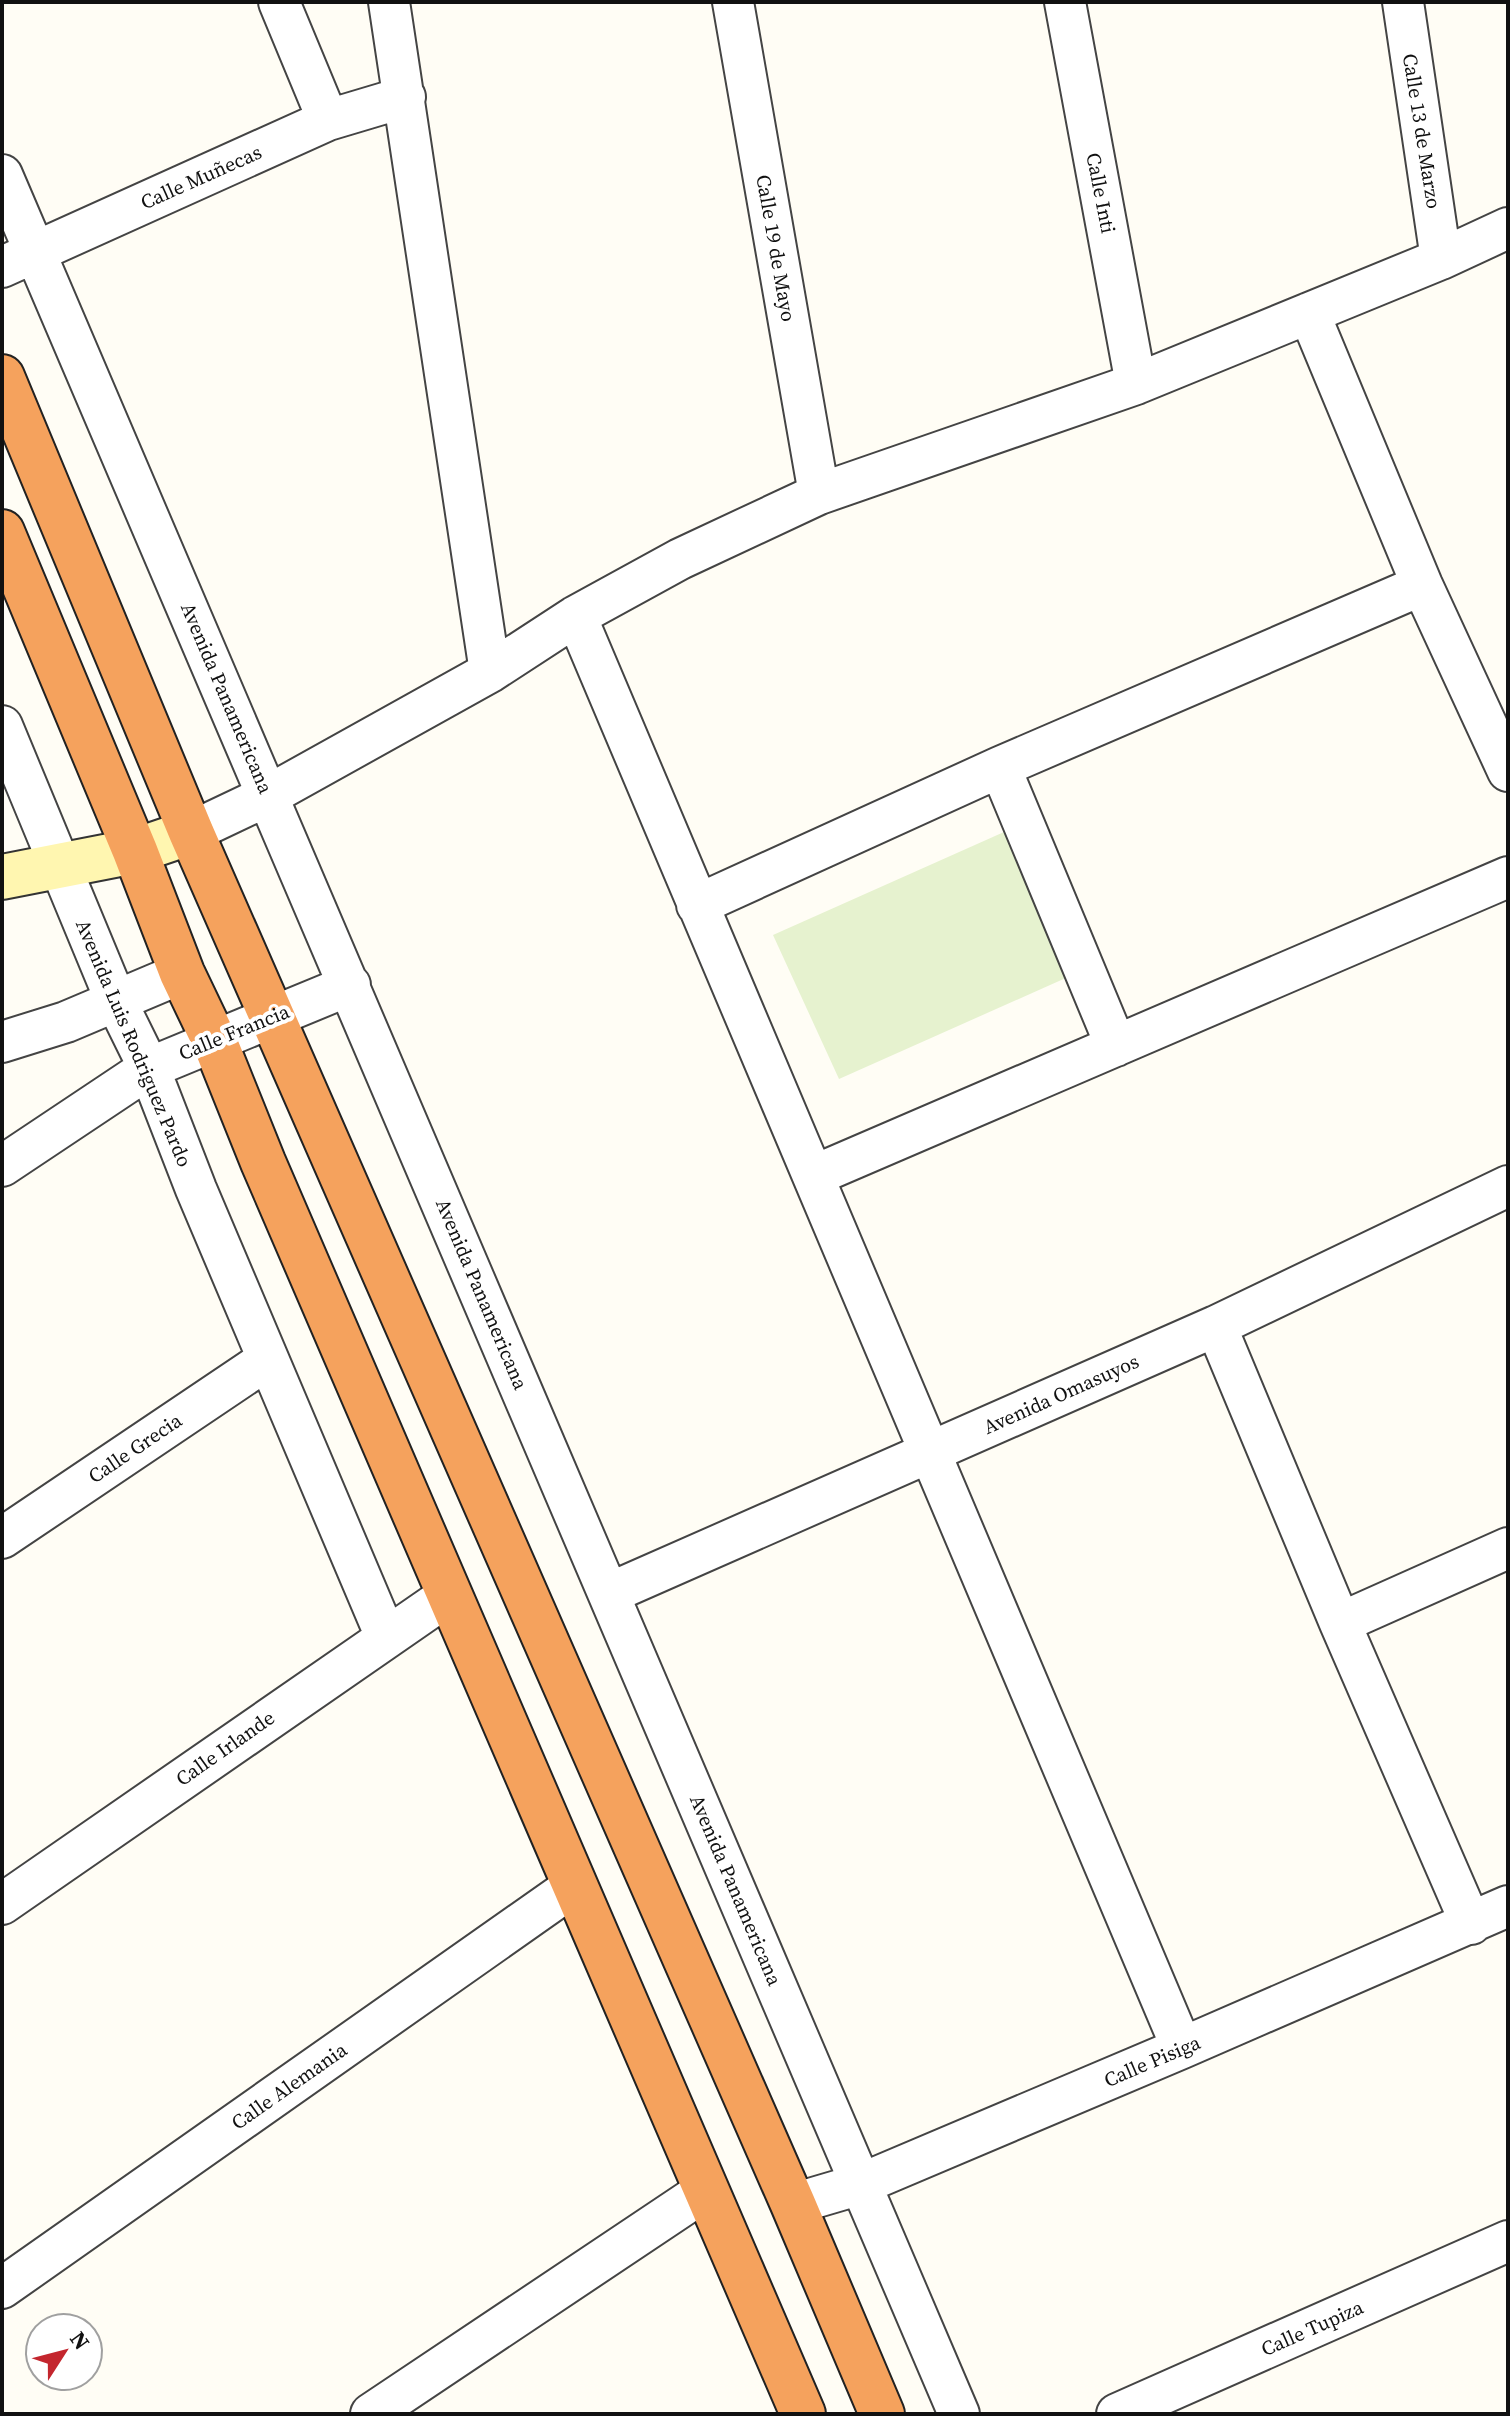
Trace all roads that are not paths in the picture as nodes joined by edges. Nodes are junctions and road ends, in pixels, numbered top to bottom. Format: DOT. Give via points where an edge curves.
graph roads {
  1 [pos="279,2"];
  2 [pos="389,2"];
  3 [pos="733,2"];
  4 [pos="1065,2"];
  5 [pos="1403,2"];
  6 [pos="405,97"];
  7 [pos="328,120"];
  8 [pos="2,175"];
  9 [pos="1508,228"];
  10 [pos="18,259"];
  11 [pos="1441,259"];
  12 [pos="1309,313"];
  13 [pos="2,377"];
  14 [pos="1136,384"];
  15 [pos="819,494"];
  16 [pos="2,532"];
  17 [pos="1422,585"];
  18 [pos="576,616"];
  19 [pos="490,672"];
  20 [pos="2,726"];
  21 [pos="1000,767"];
  22 [pos="1508,771"];
  23 [pos="269,795"];
  24 [pos="191,832"];
  25 [pos="135,851"];
  26 [pos="60,865"];
  27 [pos="2,877"];
  28 [pos="1508,877"];
  29 [pos="697,905"];
  30 [pos="182,973"];
  31 [pos="350,985"];
  32 [pos="116,1001"];
  33 [pos="271,1017"];
  34 [pos="214,1040"];
  35 [pos="2,1042"];
  36 [pos="1116,1046"];
  37 [pos="149,1068"];
  38 [pos="2,1166"];
  39 [pos="813,1176"];
  40 [pos="1508,1186"];
  41 [pos="1216,1326"];
  42 [pos="268,1359"];
  43 [pos="931,1451"];
  44 [pos="2,1538"];
  45 [pos="1508,1548"];
  46 [pos="610,1593"];
  47 [pos="450,1594"];
  48 [pos="1340,1623"];
  49 [pos="386,1637"];
  50 [pos="575,1885"];
  51 [pos="2,1904"];
  52 [pos="1508,1906"];
  53 [pos="1471,1924"];
  54 [pos="1182,2048"];
  55 [pos="861,2184"];
  56 [pos="706,2190"];
  57 [pos="793,2204"];
  58 [pos="1508,2241"];
  59 [pos="2,2288"];
  60 [pos="371,2414"];
  61 [pos="803,2414"];
  62 [pos="882,2414"];
  63 [pos="959,2414"];
  64 [pos="1117,2414"];
  1 -- 7 [label="street"];
  2 -- 6 [label="street"];
  3 -- 15 [label="street, Calle 19 de Mayo"];
  4 -- 14 [label="street, Calle Inti"];
  5 -- 11 [label="street, Calle 13 de Marzo"];
  6 -- 7 [label="street, Calle Muñecas"];
  6 -- 19 [label="street"];
  7 -- 10 [label="street, Calle Muñecas"];
  8 -- 10 [label="street, Avenida Panamericana"];
  9 -- 11 [label="street"];
  10 -- 23 [label="street, Avenida Panamericana"];
  11 -- 12 [label="street"];
  12 -- 14 [label="street"];
  12 -- 17 [label="street"];
  13 -- 24 [label="highway"];
  14 -- 15 [label="street"];
  15 -- 18 [label="street" via="680,559"];
  16 -- 25 [label="highway"];
  17 -- 21 [label="street"];
  17 -- 22 [label="street"];
  18 -- 19 [label="street"];
  18 -- 29 [label="street"];
  19 -- 23 [label="street"];
  20 -- 26 [label="street, Avenida Luis Rodriguez Pardo"];
  21 -- 29 [label="street"];
  21 -- 36 [label="street"];
  23 -- 24 [label="street"];
  23 -- 31 [label="street, Avenida Panamericana"];
  24 -- 25 [label="street"];
  24 -- 33 [label="highway"];
  25 -- 26 [label="street"];
  25 -- 30 [label="highway"];
  26 -- 27 [label="street"];
  26 -- 32 [label="street, Avenida Luis Rodriguez Pardo"];
  28 -- 36 [label="street"];
  29 -- 39 [label="street"];
  30 -- 32 [label="street"];
  30 -- 34 [label="highway"];
  31 -- 33 [label="street, Calle Francia"];
  31 -- 46 [label="street, Avenida Panamericana"];
  32 -- 35 [label="street"];
  32 -- 37 [label="street, Avenida Luis Rodriguez Pardo"];
  33 -- 34 [label="street, Calle Francia"];
  33 -- 57 [label="highway"];
  34 -- 37 [label="street, Calle Francia"];
  34 -- 47 [label="highway"];
  36 -- 39 [label="street"];
  37 -- 38 [label="street, Calle Francia"];
  37 -- 42 [label="street, Avenida Luis Rodriguez Pardo"];
  39 -- 43 [label="street"];
  40 -- 41 [label="street, Avenida Omasuyos"];
  41 -- 43 [label="street, Avenida Omasuyos"];
  41 -- 48 [label="street"];
  42 -- 44 [label="street, Calle Grecia"];
  42 -- 49 [label="street"];
  43 -- 46 [label="street, Avenida Omasuyos"];
  43 -- 54 [label="street"];
  45 -- 48 [label="street"];
  46 -- 55 [label="street, Avenida Panamericana"];
  47 -- 49 [label="street, Calle Irlande"];
  47 -- 50 [label="highway"];
  48 -- 53 [label="street"];
  49 -- 51 [label="street, Calle Irlande"];
  50 -- 56 [label="highway"];
  50 -- 59 [label="street, Calle Alemania"];
  52 -- 53 [label="street, Calle Pisiga"];
  53 -- 54 [label="street, Calle Pisiga"];
  54 -- 55 [label="street, Calle Pisiga"];
  55 -- 57 [label="street, Calle Pisiga"];
  55 -- 63 [label="street, Avenida Panamericana"];
  56 -- 60 [label="street"];
  56 -- 61 [label="highway"];
  57 -- 62 [label="highway"];
  58 -- 64 [label="street, Calle Tupiza"];
}
